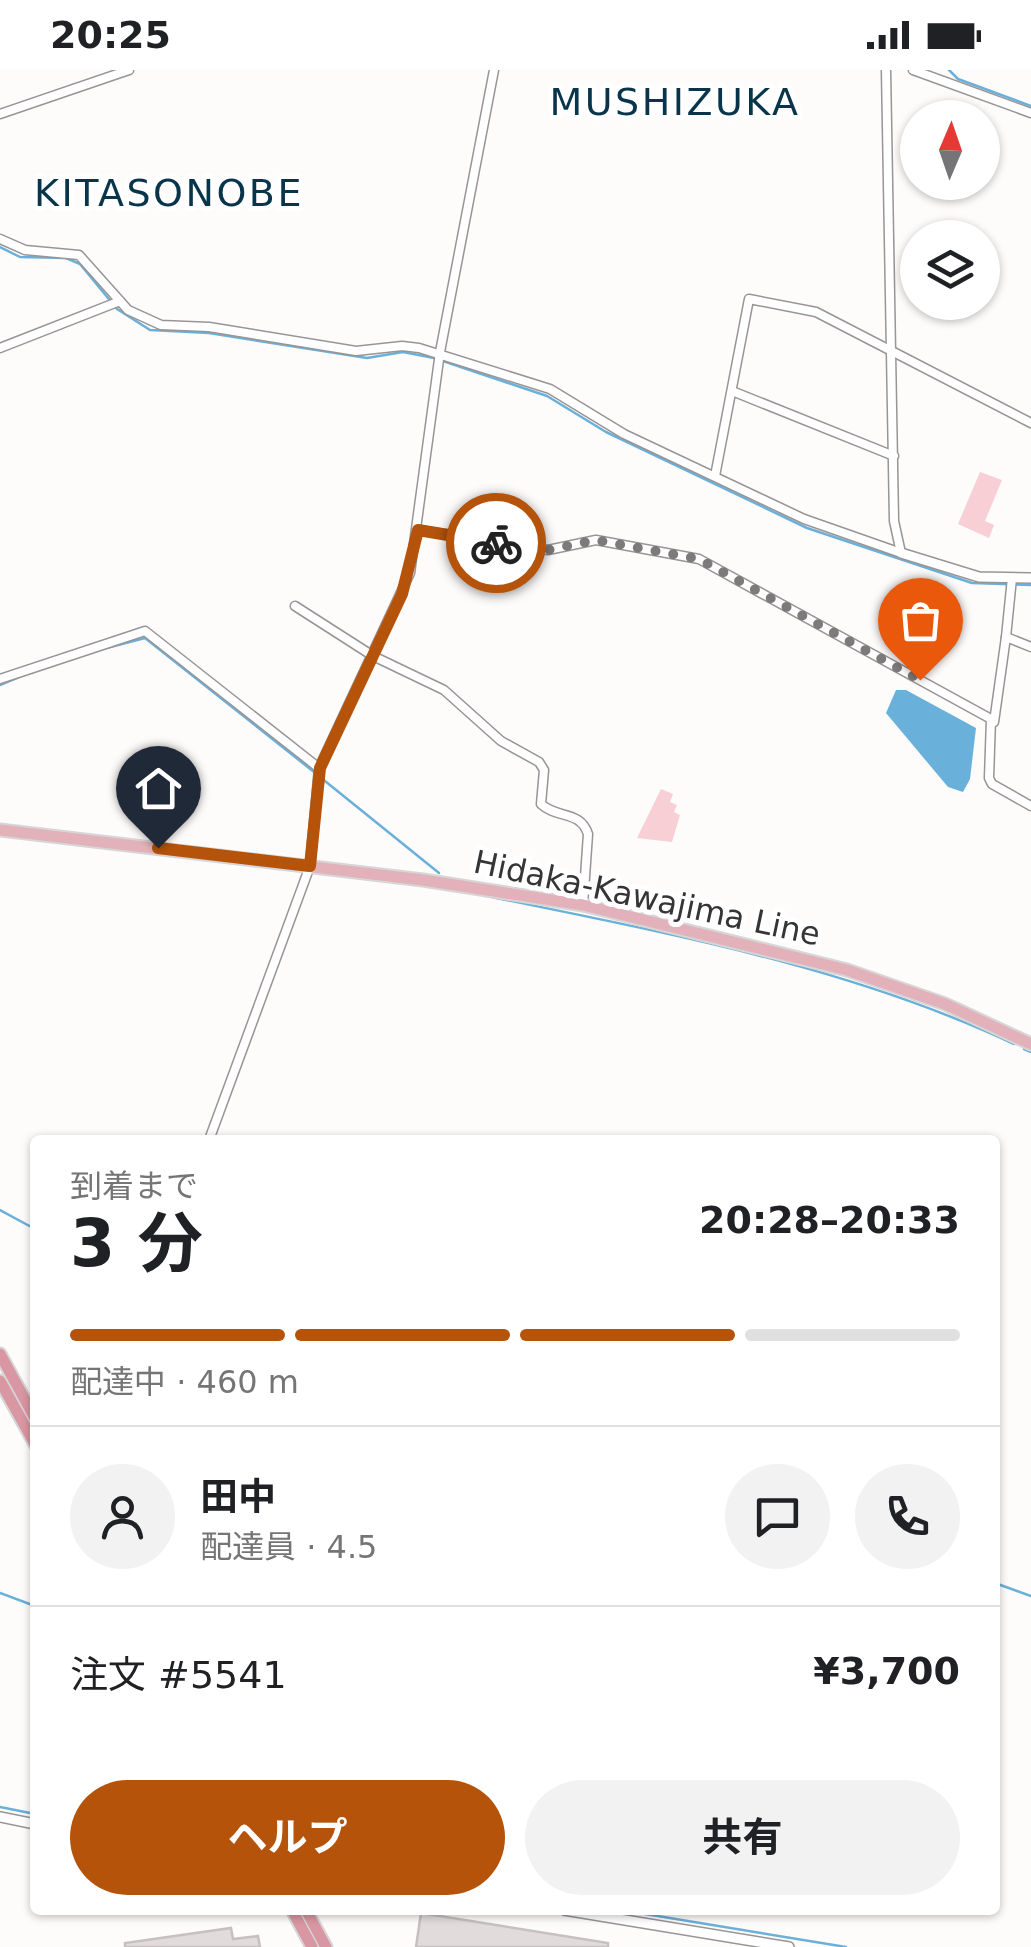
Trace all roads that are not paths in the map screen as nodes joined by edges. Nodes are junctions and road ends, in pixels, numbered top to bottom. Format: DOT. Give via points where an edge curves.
graph roads {
  1 [pos="129,70"];
  2 [pos="494,70"];
  3 [pos="886,70"];
  4 [pos="913,70"];
  5 [pos="1031,113"];
  6 [pos="0,114"];
  7 [pos="0,239"];
  8 [pos="120,300"];
  9 [pos="0,348"];
  10 [pos="893,349"];
  11 [pos="440,352"];
  12 [pos="732,391"];
  13 [pos="1031,423"];
  14 [pos="894,456"];
  15 [pos="715,476"];
  16 [pos="418,530"];
  17 [pos="901,553"];
  18 [pos="1012,578"];
  19 [pos="1031,578"];
  20 [pos="296,606"];
  21 [pos="1006,637"];
  22 [pos="1031,647"];
  23 [pos="373,656"];
  24 [pos="0,678"];
  25 [pos="994,722"];
  26 [pos="320,768"];
  27 [pos="1031,806"];
  28 [pos="0,830"];
  29 [pos="310,866"];
  30 [pos="583,905"];
  31 [pos="1031,1044"];
  32 [pos="211,1135"];
  33 [pos="0,1354"];
  34 [pos="0,1381"];
  35 [pos="30,1409"];
  36 [pos="30,1435"];
  37 [pos="0,1816"];
  38 [pos="30,1823"];
  39 [pos="295,1915"];
  40 [pos="309,1915"];
  41 [pos="595,1915"];
  42 [pos="312,1947"];
  43 [pos="326,1947"];
  44 [pos="790,1947"];
  1 -- 6 [label="street"];
  2 -- 11 [label="street"];
  3 -- 10 [label="street"];
  4 -- 5 [label="street"];
  7 -- 8 [label="street" via="25,250 80,254"];
  8 -- 9 [label="street"];
  8 -- 11 [label="street" via="138,318 161,325 209,326 356,352 402,346"];
  10 -- 12 [label="street" via="816,312 749,299"];
  10 -- 13 [label="street"];
  10 -- 14 [label="street"];
  11 -- 15 [label="street" via="550,389 624,434"];
  11 -- 16 [label="street"];
  12 -- 14 [label="street"];
  12 -- 15 [label="street"];
  14 -- 17 [label="street" via="894,537"];
  15 -- 17 [label="street" via="804,519"];
  16 -- 23 [label="street" via="410,573"];
  16 -- 25 [label="street" via="548,550 596,540 699,559"];
  17 -- 18 [label="street" via="979,577"];
  18 -- 19 [label="street"];
  18 -- 21 [label="street"];
  20 -- 23 [label="street"];
  21 -- 22 [label="street"];
  21 -- 25 [label="street"];
  23 -- 26 [label="street"];
  23 -- 30 [label="street" via="444,690 501,741 539,762 542,804 585,823"];
  24 -- 26 [label="street" via="144,632"];
  25 -- 27 [label="street" via="989,778"];
  26 -- 29 [label="street"];
  28 -- 29 [label="main road, Hidaka-Kawajima Line"];
  29 -- 30 [label="main road, Hidaka-Kawajima Line"];
  29 -- 32 [label="street"];
  30 -- 31 [label="main road, Hidaka-Kawajima Line" via="860,974"];
  33 -- 35 [label="highway"];
  34 -- 36 [label="highway"];
  37 -- 38 [label="street"];
  39 -- 42 [label="highway"];
  40 -- 43 [label="highway"];
  41 -- 44 [label="street"];
}
